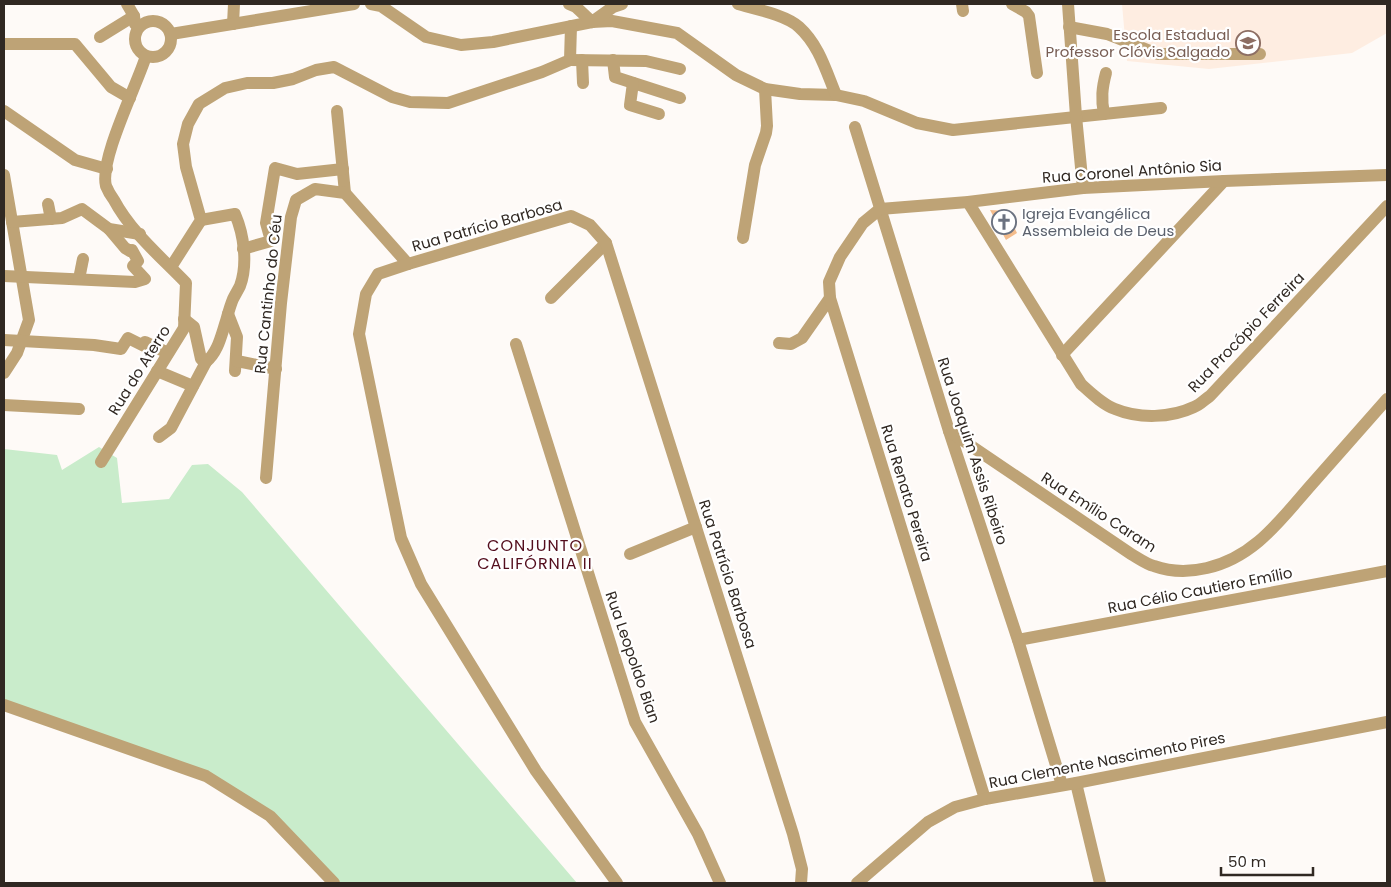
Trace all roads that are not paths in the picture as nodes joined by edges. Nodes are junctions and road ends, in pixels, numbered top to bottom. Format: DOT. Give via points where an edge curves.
graph roads {
  1 [pos="127,4"];
  2 [pos="234,4"];
  3 [pos="354,4"];
  4 [pos="372,4"];
  5 [pos="569,4"];
  6 [pos="622,4"];
  7 [pos="738,4"];
  8 [pos="1012,4"];
  9 [pos="1068,4"];
  10 [pos="134,16"];
  11 [pos="150,22"];
  12 [pos="592,22"];
  13 [pos="232,24"];
  14 [pos="571,26"];
  15 [pos="1070,27"];
  16 [pos="136,33"];
  17 [pos="100,37"];
  18 [pos="171,38"];
  19 [pos="4,44"];
  20 [pos="1260,54"];
  21 [pos="146,56"];
  22 [pos="576,60"];
  23 [pos="612,60"];
  24 [pos="680,70"];
  25 [pos="1037,73"];
  26 [pos="1106,74"];
  27 [pos="634,82"];
  28 [pos="583,83"];
  29 [pos="765,89"];
  30 [pos="836,95"];
  31 [pos="130,98"];
  32 [pos="680,98"];
  33 [pos="1161,108"];
  34 [pos="4,111"];
  35 [pos="337,111"];
  36 [pos="660,114"];
  37 [pos="1104,114"];
  38 [pos="1076,116"];
  39 [pos="855,127"];
  40 [pos="107,169"];
  41 [pos="342,169"];
  42 [pos="4,175"];
  43 [pos="1387,176"];
  44 [pos="1224,181"];
  45 [pos="1083,188"];
  46 [pos="345,193"];
  47 [pos="968,202"];
  48 [pos="48,204"];
  49 [pos="1387,206"];
  50 [pos="880,209"];
  51 [pos="9,216"];
  52 [pos="51,219"];
  53 [pos="201,220"];
  54 [pos="109,229"];
  55 [pos="140,234"];
  56 [pos="743,238"];
  57 [pos="606,244"];
  58 [pos="243,249"];
  59 [pos="83,259"];
  60 [pos="408,264"];
  61 [pos="171,267"];
  62 [pos="4,276"];
  63 [pos="22,277"];
  64 [pos="79,280"];
  65 [pos="552,298"];
  66 [pos="830,298"];
  67 [pos="228,314"];
  68 [pos="184,319"];
  69 [pos="4,340"];
  70 [pos="21,342"];
  71 [pos="779,343"];
  72 [pos="516,344"];
  73 [pos="168,353"];
  74 [pos="1062,356"];
  75 [pos="206,362"];
  76 [pos="276,369"];
  77 [pos="157,371"];
  78 [pos="4,373"];
  79 [pos="193,386"];
  80 [pos="1387,398"];
  81 [pos="4,405"];
  82 [pos="79,409"];
  83 [pos="949,431"];
  84 [pos="159,437"];
  85 [pos="101,462"];
  86 [pos="266,478"];
  87 [pos="696,527"];
  88 [pos="630,554"];
  89 [pos="1387,571"];
  90 [pos="1018,640"];
  91 [pos="4,705"];
  92 [pos="1387,722"];
  93 [pos="1076,783"];
  94 [pos="1062,785"];
  95 [pos="985,799"];
  96 [pos="334,883"];
  97 [pos="617,883"];
  98 [pos="720,883"];
  99 [pos="801,883"];
  100 [pos="857,883"];
  101 [pos="1100,883"];
  1 -- 10 [label="street"];
  2 -- 13 [label="street"];
  3 -- 13 [label="street"];
  4 -- 14 [label="street" via="381,6 426,37 461,45"];
  5 -- 12 [label="street"];
  6 -- 12 [label="street"];
  7 -- 30 [label="street" via="798,26 816,47"];
  8 -- 25 [label="street" via="1030,16"];
  9 -- 15 [label="street"];
  10 -- 11 [label="street"];
  10 -- 16 [label="street"];
  10 -- 17 [label="street"];
  11 -- 16 [label="street"];
  11 -- 18 [label="street" via="162,24"];
  12 -- 14 [label="street"];
  12 -- 29 [label="street" via="612,21 677,32 736,75"];
  13 -- 18 [label="street"];
  14 -- 22 [label="street"];
  15 -- 20 [label="street" via="1107,34 1158,54"];
  15 -- 38 [label="street"];
  16 -- 21 [label="street" via="138,49"];
  18 -- 21 [label="street" via="169,48 159,57"];
  19 -- 31 [label="street" via="75,44 111,87"];
  21 -- 31 [label="street, Rua do Aterro"];
  22 -- 23 [label="street"];
  22 -- 28 [label="street"];
  22 -- 53 [label="street" via="448,104 410,102 392,97 334,67 316,70 293,80 225,88 199,104 188,124 183,144"];
  23 -- 24 [label="street" via="646,61"];
  23 -- 27 [label="street" via="615,77"];
  26 -- 37 [label="street" via="1101,99"];
  27 -- 32 [label="street"];
  27 -- 36 [label="street" via="630,105"];
  29 -- 30 [label="street"];
  29 -- 56 [label="street" via="766,133 755,165"];
  30 -- 38 [label="street" via="864,101 917,122 953,130"];
  31 -- 40 [label="street, Rua do Aterro" via="115,134"];
  33 -- 37 [label="street"];
  34 -- 40 [label="street" via="75,160"];
  35 -- 41 [label="street"];
  37 -- 38 [label="street"];
  38 -- 45 [label="street"];
  39 -- 50 [label="street, Rua Joaquim Assis Ribeiro"];
  40 -- 55 [label="street, Rua do Aterro" via="106,186 122,216"];
  41 -- 46 [label="street"];
  41 -- 58 [label="street" via="297,174 275,168 266,223 271,241"];
  42 -- 51 [label="street"];
  43 -- 44 [label="street, Rua Coronel Antônio Sia"];
  44 -- 45 [label="street, Rua Coronel Antônio Sia"];
  44 -- 74 [label="street"];
  45 -- 47 [label="street, Rua Coronel Antônio Sia"];
  46 -- 60 [label="street"];
  46 -- 76 [label="street, Rua Cantinho do Céu" via="315,189 296,200 291,217"];
  47 -- 50 [label="street, Rua Coronel Antônio Sia"];
  47 -- 74 [label="street, Rua Procópio Ferreira"];
  48 -- 52 [label="street"];
  49 -- 74 [label="street, Rua Procópio Ferreira" via="1210,396 1195,407 1169,415 1146,416 1114,409 1081,384"];
  50 -- 66 [label="street, Rua Renato Pereira" via="863,223 840,257 829,282"];
  50 -- 83 [label="street, Rua Joaquim Assis Ribeiro"];
  51 -- 52 [label="street"];
  51 -- 63 [label="street"];
  52 -- 54 [label="street" via="82,209"];
  53 -- 58 [label="street" via="235,214 241,228"];
  53 -- 61 [label="street"];
  54 -- 55 [label="street"];
  54 -- 64 [label="street" via="124,248 132,250 138,261 134,266 145,279 135,282"];
  55 -- 61 [label="street, Rua do Aterro"];
  57 -- 60 [label="street, Rua Patrício Barbosa" via="590,225 571,216"];
  57 -- 65 [label="street"];
  57 -- 87 [label="street, Rua Patrício Barbosa"];
  58 -- 67 [label="street" via="240,285"];
  59 -- 64 [label="street"];
  60 -- 97 [label="street, Rua Patrício Barbosa" via="378,274 366,294 360,334 401,538 420,584 536,771"];
  61 -- 68 [label="street, Rua do Aterro" via="186,283"];
  62 -- 63 [label="street"];
  63 -- 64 [label="street"];
  63 -- 70 [label="street" via="29,320"];
  66 -- 71 [label="street" via="802,338 791,344"];
  66 -- 95 [label="street, Rua Renato Pereira"];
  67 -- 75 [label="street" via="218,344"];
  67 -- 76 [label="street" via="237,337 236,366"];
  68 -- 73 [label="street, Rua do Aterro" via="184,328"];
  68 -- 75 [label="street" via="194,328 201,360"];
  69 -- 70 [label="street"];
  70 -- 73 [label="street" via="122,349 128,338 144,346 146,342"];
  70 -- 78 [label="street"];
  72 -- 98 [label="street, Rua Leopoldo Bian" via="635,722 698,834"];
  73 -- 77 [label="street, Rua do Aterro"];
  75 -- 79 [label="street"];
  76 -- 86 [label="street, Rua Cantinho do Céu"];
  77 -- 79 [label="street"];
  77 -- 85 [label="street, Rua do Aterro"];
  79 -- 84 [label="street" via="171,428"];
  80 -- 83 [label="street, Rua Emílio Caram" via="1282,518 1250,549 1218,565 1196,570 1154,566 1131,554"];
  81 -- 82 [label="street"];
  83 -- 90 [label="street, Rua Joaquim Assis Ribeiro"];
  87 -- 88 [label="street"];
  87 -- 99 [label="street, Rua Patrício Barbosa" via="793,834 802,869"];
  89 -- 90 [label="street, Rua Célio Cautiero Emílio"];
  90 -- 94 [label="street, Rua Joaquim Assis Ribeiro"];
  91 -- 96 [label="street" via="206,776 270,816"];
  92 -- 93 [label="street, Rua Clemente Nascimento Pires"];
  93 -- 94 [label="street, Rua Clemente Nascimento Pires"];
  93 -- 101 [label="street"];
  94 -- 95 [label="street, Rua Clemente Nascimento Pires"];
  95 -- 100 [label="street, Rua Clemente Nascimento Pires" via="955,807 928,822"];
}
